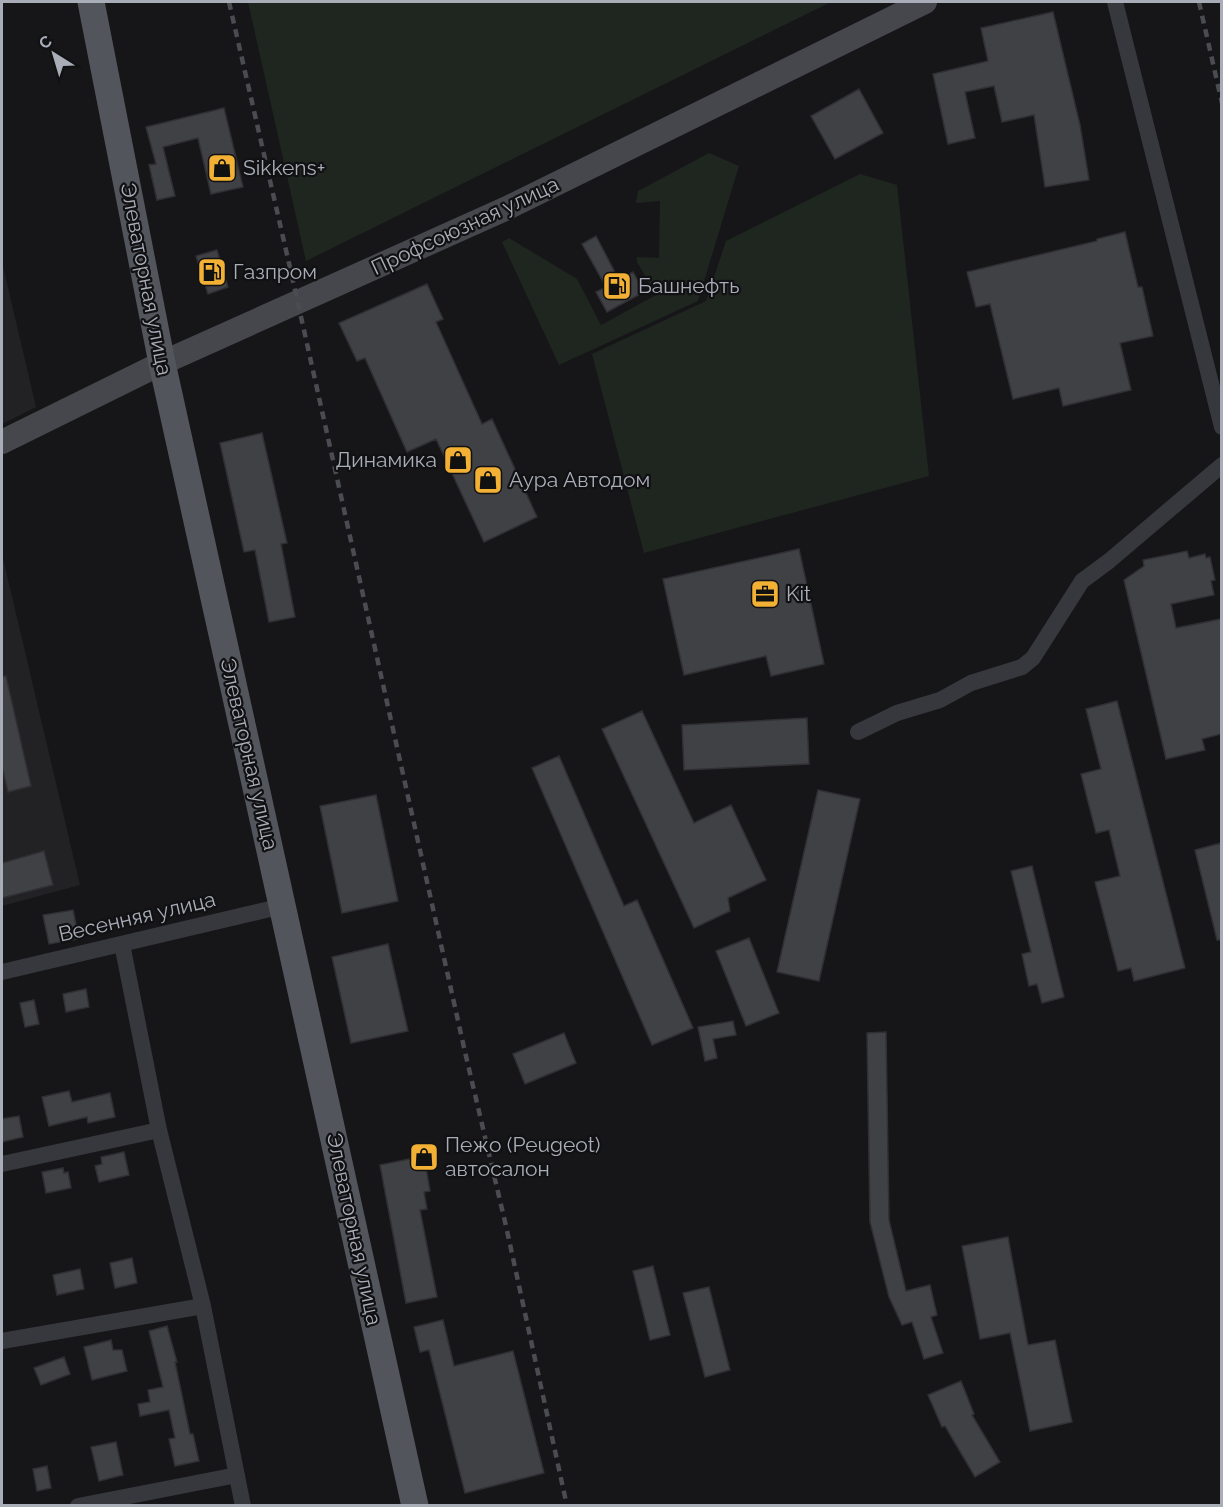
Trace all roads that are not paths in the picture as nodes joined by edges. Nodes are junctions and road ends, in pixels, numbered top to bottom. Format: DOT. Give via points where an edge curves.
graph roads {
  1 [pos="91,2"];
  2 [pos="925,2"];
  3 [pos="1115,2"];
  4 [pos="162,363"];
  5 [pos="1221,427"];
  6 [pos="2,442"];
  7 [pos="1221,465"];
  8 [pos="858,732"];
  9 [pos="283,906"];
  10 [pos="122,944"];
  11 [pos="2,972"];
  12 [pos="159,1130"];
  13 [pos="2,1164"];
  14 [pos="203,1306"];
  15 [pos="2,1341"];
  16 [pos="237,1475"];
  17 [pos="78,1506"];
  18 [pos="243,1506"];
  19 [pos="415,1506"];
  1 -- 4 [label="main road, Элеваторная улица"];
  2 -- 4 [label="main road, Профсоюзная улица" via="505,209"];
  3 -- 5 [label="street"];
  4 -- 6 [label="main road, Профсоюзная улица"];
  4 -- 9 [label="main road, Элеваторная улица"];
  7 -- 8 [label="street" via="1082,581 1033,658 1022,667 971,683 940,700 897,713"];
  9 -- 10 [label="street, Весенняя улица"];
  9 -- 19 [label="main road, Элеваторная улица"];
  10 -- 11 [label="street, Весенняя улица"];
  10 -- 12 [label="street"];
  12 -- 13 [label="street"];
  12 -- 14 [label="street"];
  14 -- 15 [label="street"];
  14 -- 16 [label="street"];
  16 -- 17 [label="street"];
  16 -- 18 [label="street"];
}
